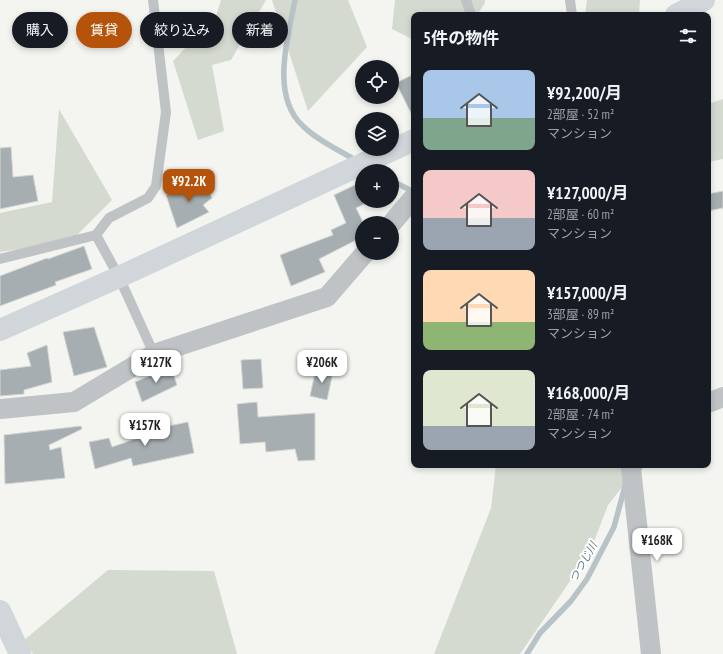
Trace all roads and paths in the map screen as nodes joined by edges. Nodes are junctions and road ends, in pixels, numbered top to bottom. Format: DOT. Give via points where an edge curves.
graph roads {
  1 [pos="153,0"];
  2 [pos="466,0"];
  3 [pos="570,0"];
  4 [pos="669,0"];
  5 [pos="704,0"];
  6 [pos="469,12"];
  7 [pos="572,12"];
  8 [pos="671,12"];
  9 [pos="682,12"];
  10 [pos="411,141"];
  11 [pos="411,201"];
  12 [pos="398,216"];
  13 [pos="96,235"];
  14 [pos="0,259"];
  15 [pos="359,260"];
  16 [pos="120,277"];
  17 [pos="0,330"];
  18 [pos="154,354"];
  19 [pos="723,397"];
  20 [pos="711,402"];
  21 [pos="0,409"];
  22 [pos="631,468"];
  23 [pos="0,611"];
  24 [pos="20,654"];
  25 [pos="651,654"];
  1 -- 13 [label="lane" via="166,112 156,186 148,198 109,218"];
  2 -- 6 [label="lane"];
  3 -- 7 [label="lane"];
  4 -- 8 [label="street"];
  5 -- 9 [label="street"];
  10 -- 16 [label="street"];
  11 -- 12 [label="street"];
  13 -- 14 [label="lane"];
  13 -- 16 [label="lane"];
  15 -- 18 [label="street" via="327,296"];
  16 -- 17 [label="street"];
  16 -- 18 [label="lane"];
  18 -- 21 [label="street" via="74,402"];
  19 -- 20 [label="street"];
  22 -- 25 [label="street"];
  23 -- 24 [label="street"];
}
